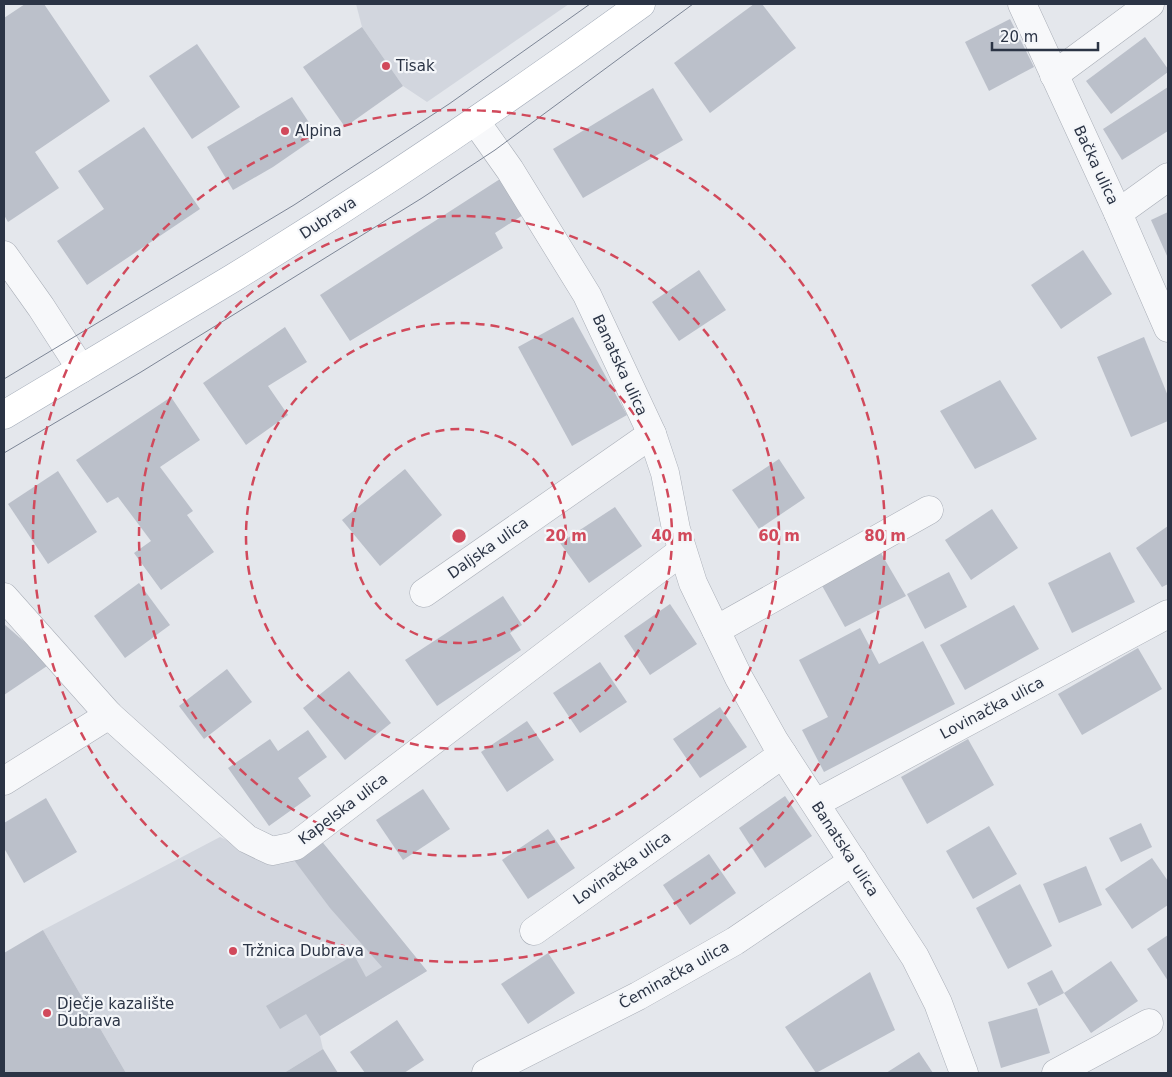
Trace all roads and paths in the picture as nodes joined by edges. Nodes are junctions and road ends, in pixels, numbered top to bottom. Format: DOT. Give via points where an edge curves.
graph roads {
  1 [pos="641,4"];
  2 [pos="1022,4"];
  3 [pos="1150,4"];
  4 [pos="1054,75"];
  5 [pos="476,122"];
  6 [pos="1168,177"];
  7 [pos="1118,213"];
  8 [pos="4,255"];
  9 [pos="1168,328"];
  10 [pos="81,369"];
  11 [pos="4,415"];
  12 [pos="652,434"];
  13 [pos="929,510"];
  14 [pos="682,551"];
  15 [pos="424,593"];
  16 [pos="4,597"];
  17 [pos="1168,614"];
  18 [pos="716,630"];
  19 [pos="110,715"];
  20 [pos="783,754"];
  21 [pos="4,781"];
  22 [pos="816,803"];
  23 [pos="853,861"];
  24 [pos="534,931"];
  25 [pos="1149,1023"];
  26 [pos="486,1073"];
  27 [pos="964,1073"];
  28 [pos="1056,1073"];
  1 -- 5 [label="main road, Dubrava"];
  2 -- 4 [label="street, Bačka ulica"];
  3 -- 4 [label="street"];
  4 -- 7 [label="street, Bačka ulica"];
  5 -- 10 [label="main road, Dubrava" via="234,277"];
  5 -- 12 [label="street, Banatska ulica" via="510,170 587,295"];
  6 -- 7 [label="street"];
  7 -- 9 [label="street, Bačka ulica"];
  8 -- 10 [label="street"];
  10 -- 11 [label="main road, Dubrava"];
  12 -- 14 [label="street, Banatska ulica" via="665,473"];
  12 -- 15 [label="street, Daljska ulica"];
  13 -- 18 [label="street"];
  14 -- 18 [label="street, Banatska ulica" via="693,583"];
  14 -- 19 [label="street, Kapelska ulica" via="294,846 272,851 247,839"];
  16 -- 19 [label="street, Kapelska ulica"];
  17 -- 22 [label="street, Lovinačka ulica"];
  18 -- 20 [label="street, Banatska ulica" via="739,678"];
  19 -- 21 [label="street"];
  20 -- 22 [label="street, Banatska ulica"];
  20 -- 24 [label="street, Lovinačka ulica"];
  22 -- 23 [label="street, Banatska ulica"];
  23 -- 26 [label="street, Čeminačka ulica" via="735,941 638,996"];
  23 -- 27 [label="street, Banatska ulica" via="915,957 938,1004"];
  25 -- 28 [label="street"];
}
